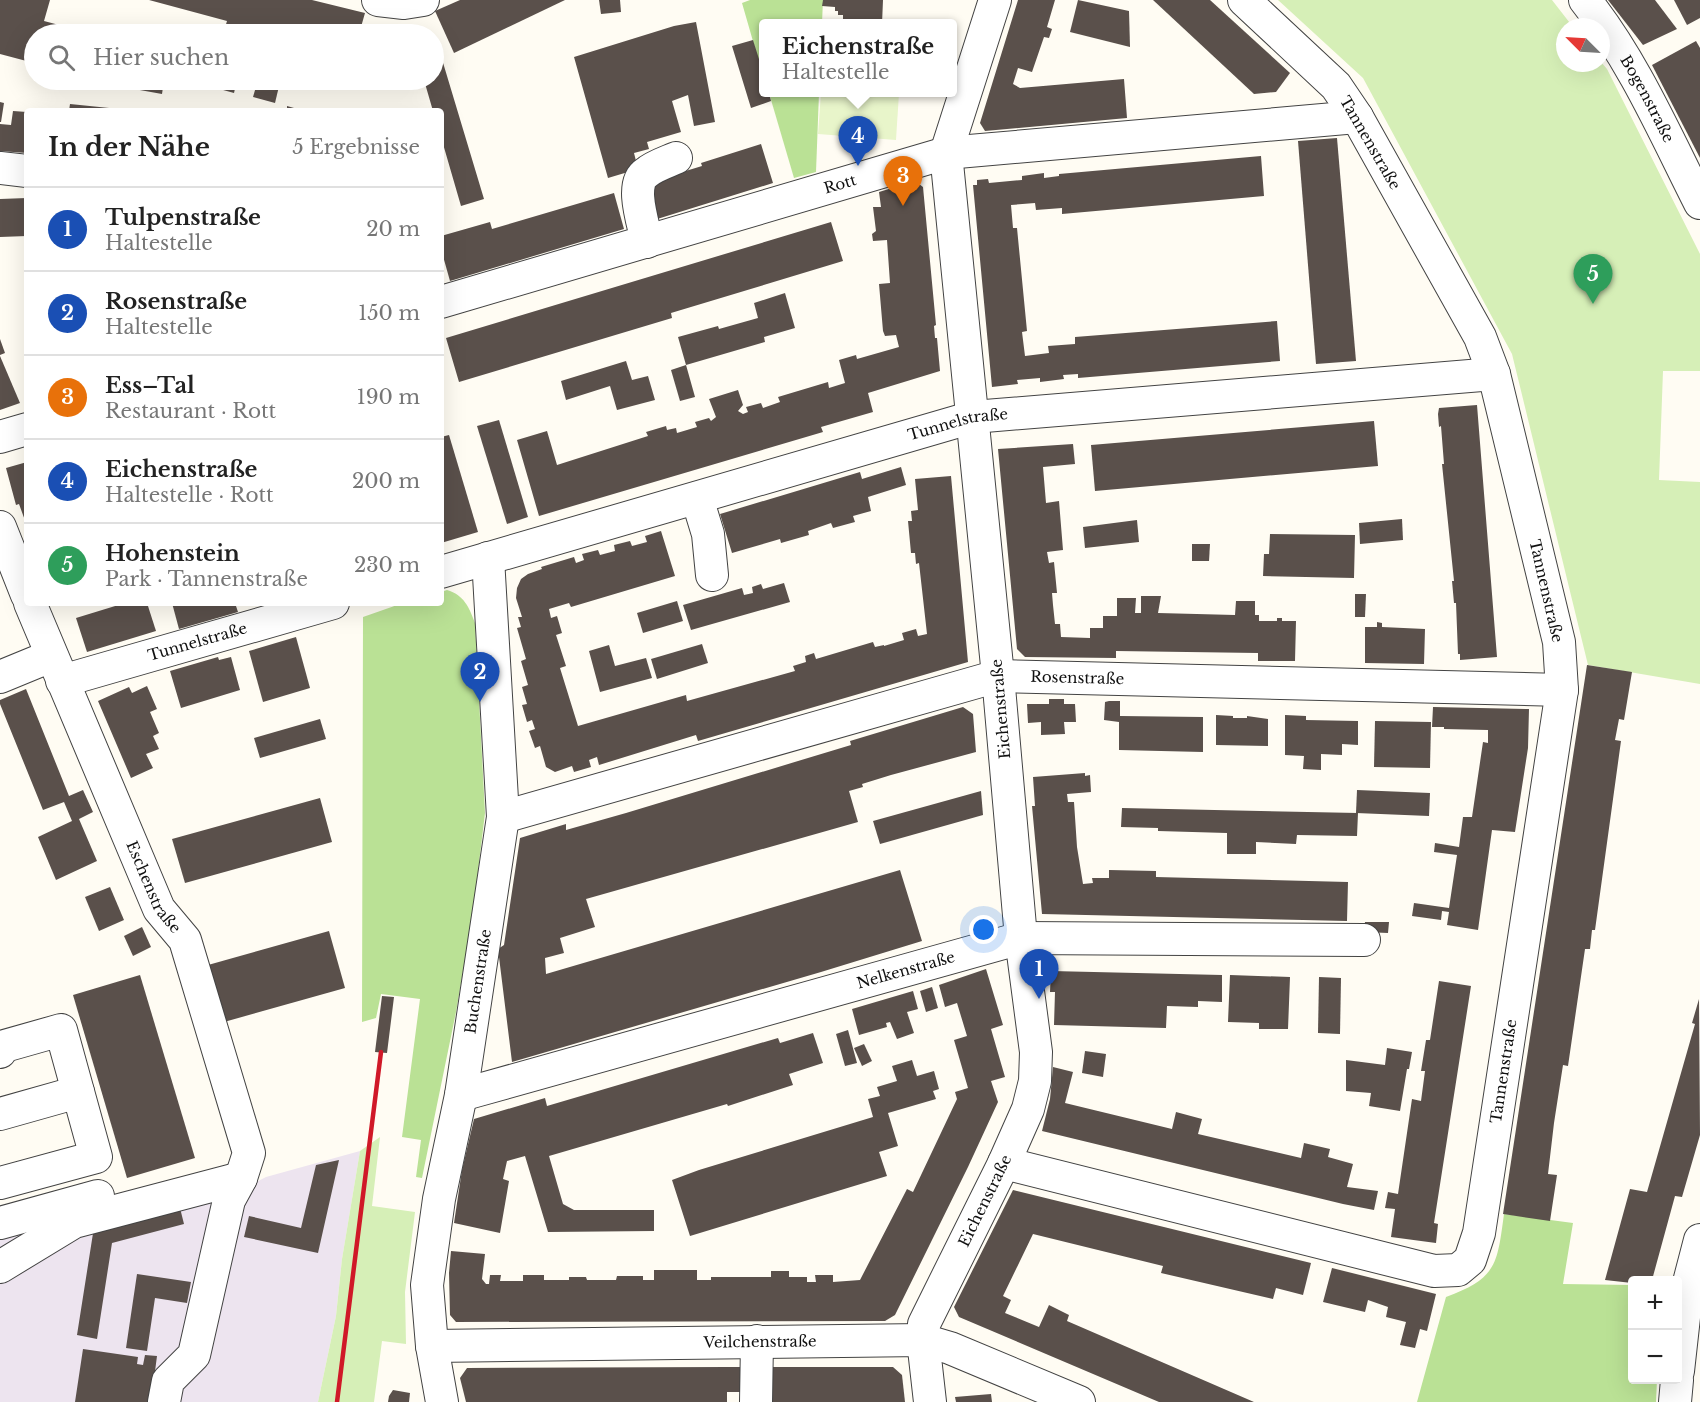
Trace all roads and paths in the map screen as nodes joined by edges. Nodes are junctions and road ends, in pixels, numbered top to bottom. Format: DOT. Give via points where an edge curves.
graph roads {
  1 [pos="378,0"];
  2 [pos="423,0"];
  3 [pos="995,0"];
  4 [pos="1244,0"];
  5 [pos="1585,0"];
  6 [pos="1357,117"];
  7 [pos="946,153"];
  8 [pos="676,158"];
  9 [pos="0,168"];
  10 [pos="24,171"];
  11 [pos="1700,203"];
  12 [pos="647,242"];
  13 [pos="444,302"];
  14 [pos="1494,374"];
  15 [pos="973,417"];
  16 [pos="24,430"];
  17 [pos="0,437"];
  18 [pos="697,498"];
  19 [pos="0,526"];
  20 [pos="488,558"];
  21 [pos="444,571"];
  22 [pos="712,575"];
  23 [pos="24,587"];
  24 [pos="31,606"];
  25 [pos="320,606"];
  26 [pos="56,669"];
  27 [pos="998,676"];
  28 [pos="0,677"];
  29 [pos="1562,690"];
  30 [pos="503,817"];
  31 [pos="1021,938"];
  32 [pos="1364,940"];
  33 [pos="0,1052"];
  34 [pos="78,1092"];
  35 [pos="461,1095"];
  36 [pos="0,1114"];
  37 [pos="1004,1163"];
  38 [pos="245,1166"];
  39 [pos="0,1183"];
  40 [pos="0,1223"];
  41 [pos="1700,1240"];
  42 [pos="0,1267"];
  43 [pos="1682,1330"];
  44 [pos="757,1341"];
  45 [pos="923,1341"];
  46 [pos="432,1346"];
  47 [pos="1677,1384"];
  48 [pos="1024,1390"];
  49 [pos="164,1402"];
  50 [pos="442,1402"];
  51 [pos="756,1402"];
  52 [pos="930,1402"];
  53 [pos="1079,1402"];
  54 [pos="1675,1402"];
  1 -- 2 [label="street"];
  3 -- 7 [label="street, Eichenstraße"];
  4 -- 6 [label="street, Tannenstraße" via="1336,86"];
  5 -- 11 [label="street, Bogenstraße" via="1629,66"];
  6 -- 7 [label="street, Rott"];
  6 -- 14 [label="street, Tannenstraße" via="1480,337"];
  7 -- 12 [label="street, Rott"];
  7 -- 15 [label="street, Eichenstraße"];
  8 -- 12 [label="street" via="644,173 638,182"];
  9 -- 10 [label="street"];
  12 -- 13 [label="street, Rott"];
  14 -- 15 [label="street, Tunnelstraße"];
  14 -- 29 [label="street, Tannenstraße" via="1559,642"];
  15 -- 18 [label="street, Tunnelstraße"];
  15 -- 27 [label="street, Eichenstraße"];
  16 -- 17 [label="street"];
  18 -- 20 [label="street, Tunnelstraße"];
  18 -- 22 [label="street" via="708,534"];
  19 -- 23 [label="street"];
  20 -- 21 [label="street, Tunnelstraße"];
  20 -- 30 [label="street, Buchenstraße"];
  24 -- 26 [label="street, Eschenstraße"];
  25 -- 26 [label="street, Tunnelstraße"];
  26 -- 28 [label="street, Tunnelstraße"];
  26 -- 38 [label="street, Eschenstraße" via="159,909 185,940"];
  27 -- 29 [label="street, Rosenstraße"];
  27 -- 30 [label="street, Rosenstraße"];
  27 -- 31 [label="street, Eichenstraße"];
  29 -- 37 [label="street, Tannenstraße" via="1479,1233 1470,1260 1458,1270 1434,1271"];
  30 -- 35 [label="street, Buchenstraße"];
  31 -- 32 [label="street, Nelkenstraße"];
  31 -- 35 [label="street, Nelkenstraße"];
  31 -- 37 [label="street, Eichenstraße" via="1036,1052 1035,1082 1028,1109"];
  33 -- 34 [label="street" via="1,1047 61,1030"];
  34 -- 36 [label="street"];
  34 -- 39 [label="street" via="96,1157"];
  35 -- 46 [label="street, Buchenstraße" via="439,1198 427,1285"];
  37 -- 45 [label="street, Eichenstraße" via="924,1324"];
  38 -- 40 [label="street"];
  38 -- 42 [label="street" via="74,1222"];
  38 -- 49 [label="street" via="229,1200 194,1355 168,1381"];
  41 -- 43 [label="street"];
  44 -- 45 [label="street, Veilchenstraße"];
  44 -- 46 [label="street, Veilchenstraße"];
  44 -- 51 [label="street"];
  45 -- 48 [label="street, Veilchenstraße" via="950,1348"];
  45 -- 52 [label="street, Eichenstraße"];
  46 -- 50 [label="street, Buchenstraße"];
  47 -- 54 [label="street"];
  48 -- 53 [label="street, Veilchenstraße"];
}
